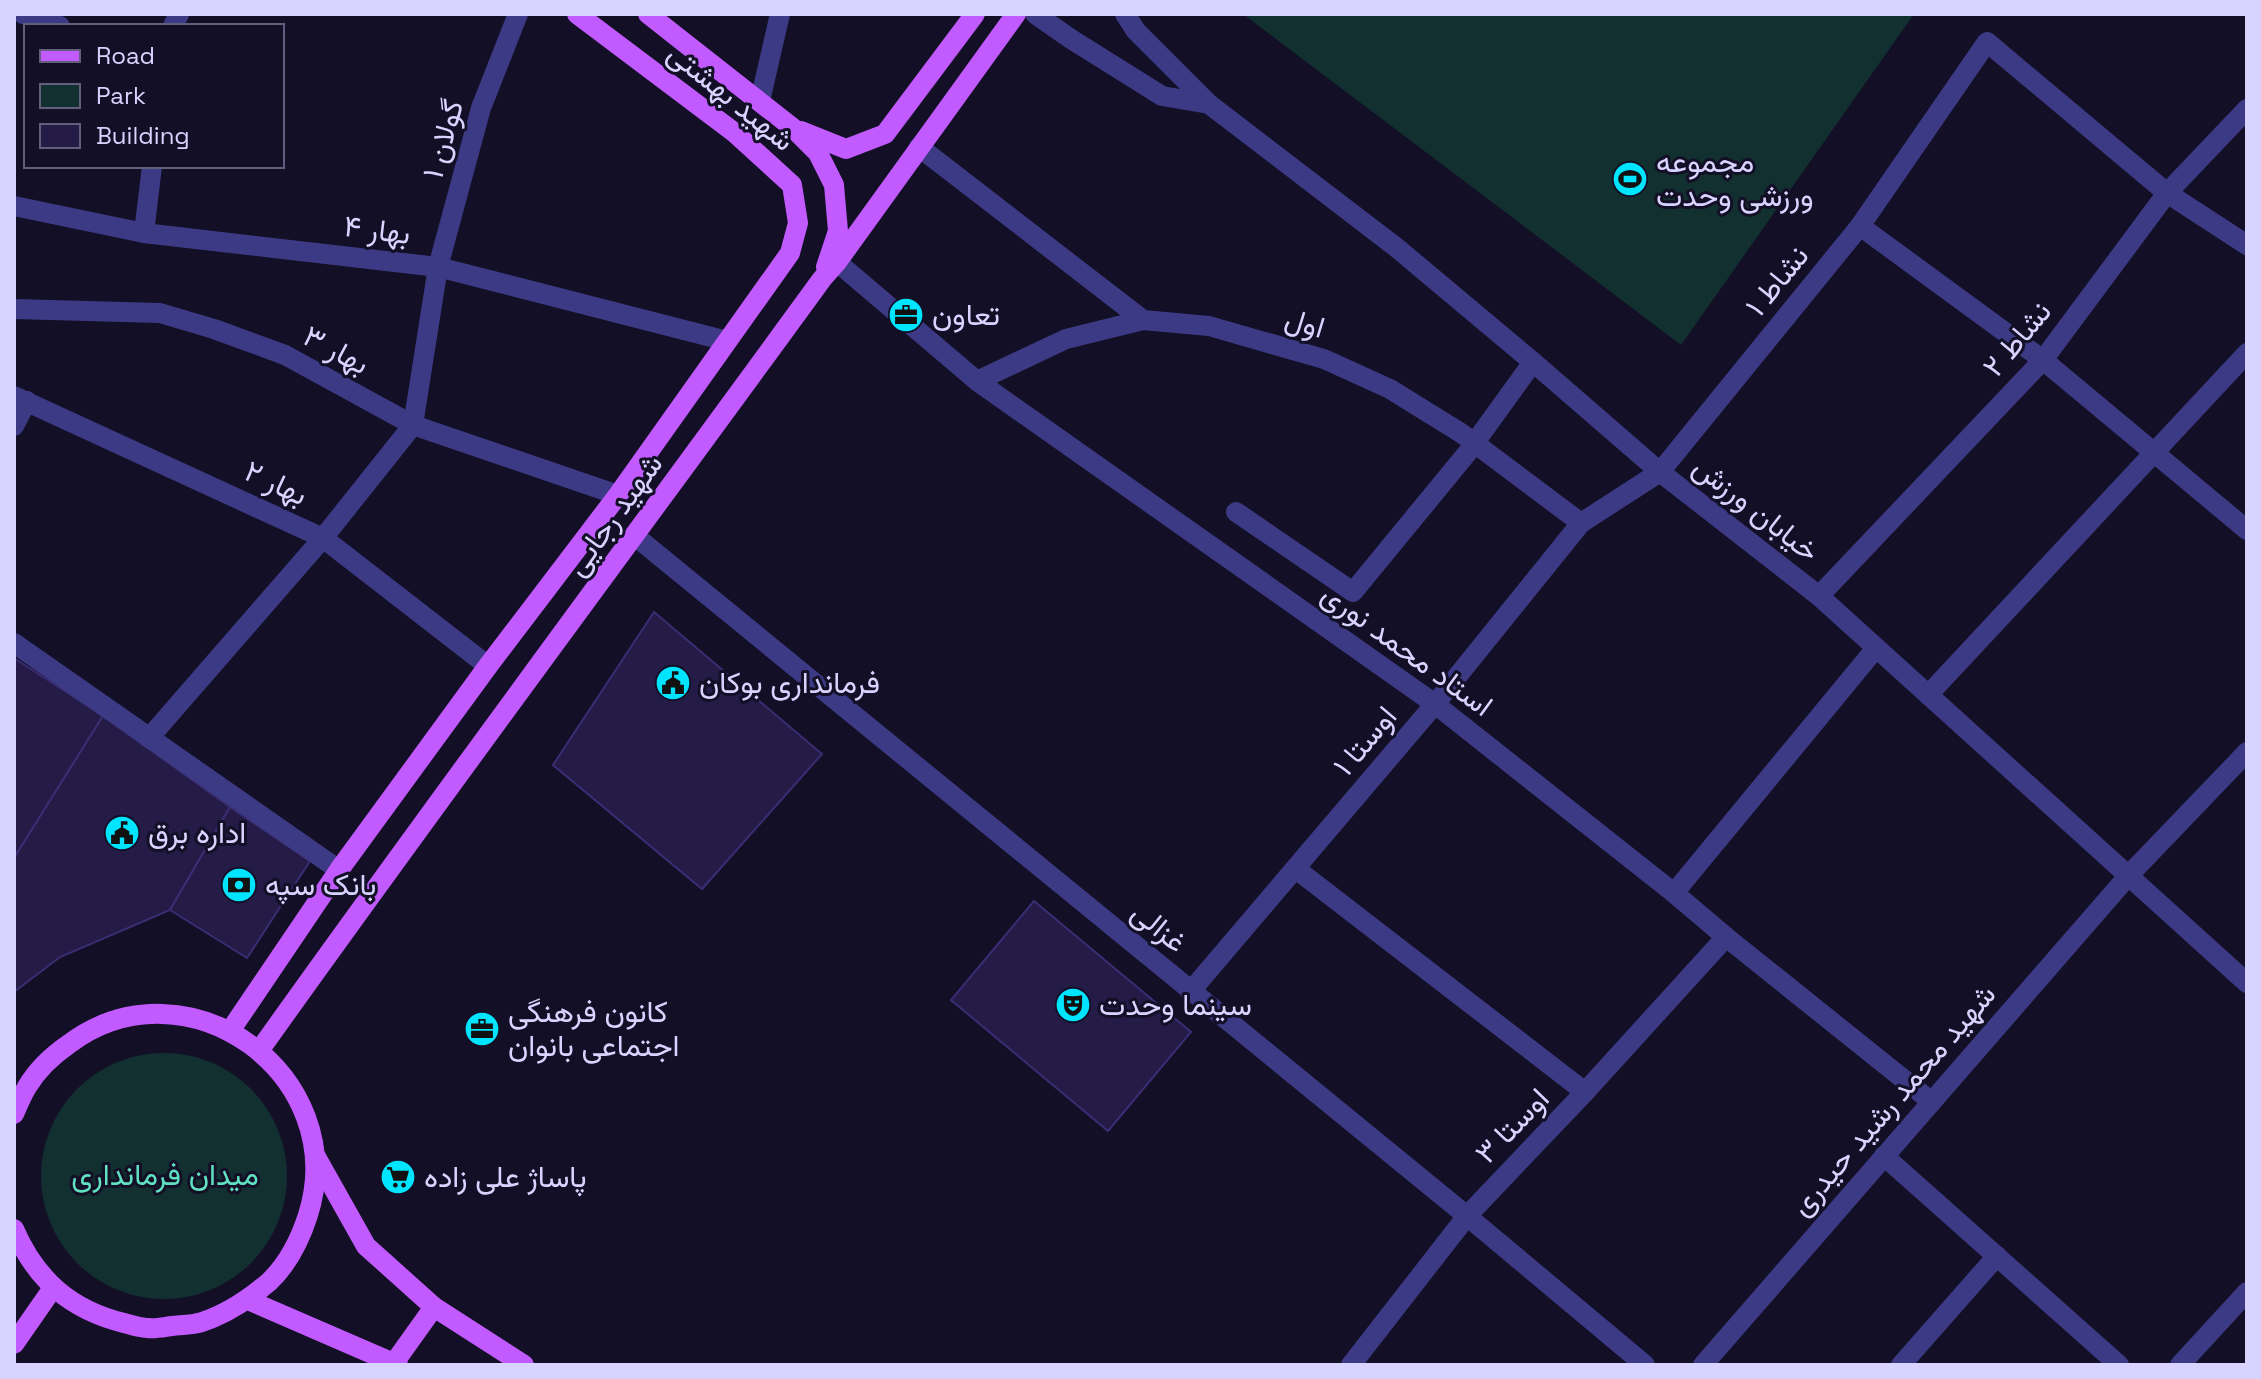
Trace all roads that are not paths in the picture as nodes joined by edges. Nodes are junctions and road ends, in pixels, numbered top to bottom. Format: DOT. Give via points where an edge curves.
graph roads {
  1 [pos="23,14"];
  2 [pos="518,14"];
  3 [pos="577,14"];
  4 [pos="648,14"];
  5 [pos="780,14"];
  6 [pos="975,14"];
  7 [pos="1016,14"];
  8 [pos="1035,14"];
  9 [pos="1125,14"];
  10 [pos="54,24"];
  11 [pos="760,101"];
  12 [pos="1209,104"];
  13 [pos="2247,109"];
  14 [pos="793,128"];
  15 [pos="919,147"];
  16 [pos="152,168"];
  17 [pos="2167,193"];
  18 [pos="14,206"];
  19 [pos="1860,226"];
  20 [pos="144,233"];
  21 [pos="2247,245"];
  22 [pos="790,253"];
  23 [pos="837,262"];
  24 [pos="438,267"];
  25 [pos="822,279"];
  26 [pos="14,309"];
  27 [pos="1143,320"];
  28 [pos="727,341"];
  29 [pos="2247,353"];
  30 [pos="2043,360"];
  31 [pos="1533,362"];
  32 [pos="977,381"];
  33 [pos="20,398"];
  34 [pos="413,425"];
  35 [pos="14,426"];
  36 [pos="1475,443"];
  37 [pos="2154,455"];
  38 [pos="1660,472"];
  39 [pos="618,495"];
  40 [pos="1236,512"];
  41 [pos="1581,523"];
  42 [pos="2247,530"];
  43 [pos="635,536"];
  44 [pos="323,538"];
  45 [pos="1819,596"];
  46 [pos="14,643"];
  47 [pos="1876,648"];
  48 [pos="488,666"];
  49 [pos="1928,695"];
  50 [pos="1435,704"];
  51 [pos="149,738"];
  52 [pos="2247,752"];
  53 [pos="1296,869"];
  54 [pos="339,870"];
  55 [pos="2129,875"];
  56 [pos="1674,893"];
  57 [pos="1726,937"];
  58 [pos="2247,983"];
  59 [pos="1190,992"];
  60 [pos="230,1031"];
  61 [pos="259,1051"];
  62 [pos="21,1081"];
  63 [pos="1585,1092"];
  64 [pos="1932,1102"];
  65 [pos="14,1114"];
  66 [pos="315,1156"];
  67 [pos="1884,1156"];
  68 [pos="1467,1216"];
  69 [pos="14,1229"];
  70 [pos="1997,1256"];
  71 [pos="53,1288"];
  72 [pos="2247,1292"];
  73 [pos="248,1300"];
  74 [pos="434,1307"];
  75 [pos="14,1344"];
  76 [pos="395,1364"];
  77 [pos="524,1365"];
  78 [pos="1351,1365"];
  79 [pos="1645,1365"];
  80 [pos="1703,1365"];
  81 [pos="1901,1365"];
  82 [pos="2119,1365"];
  83 [pos="2180,1365"];
  1 -- 10 [label="street"];
  2 -- 24 [label="street, گولان ۱" via="481,108"];
  3 -- 22 [label="main road, شهید بهشتی" via="735,133 792,185 798,223"];
  4 -- 11 [label="main road, شهید بهشتی"];
  5 -- 11 [label="street"];
  6 -- 14 [label="main road" via="885,134 846,149"];
  7 -- 15 [label="main road, شهید رجایی"];
  8 -- 12 [label="street, خیابان ورزش" via="1162,96"];
  9 -- 12 [label="street, خیابان ورزش"];
  11 -- 14 [label="main road, شهید بهشتی"];
  12 -- 31 [label="street, خیابان ورزش" via="1397,248"];
  13 -- 17 [label="street, نشاط ۲"];
  14 -- 25 [label="main road" via="818,153 834,185 838,231"];
  15 -- 23 [label="main road, شهید رجایی"];
  15 -- 27 [label="street"];
  16 -- 20 [label="street"];
  17 -- 19 [label="street, نشاط ۱" via="1987,42"];
  17 -- 21 [label="street"];
  17 -- 30 [label="street, نشاط ۲"];
  18 -- 20 [label="street, بهار ۴"];
  19 -- 30 [label="street"];
  19 -- 38 [label="street, نشاط ۱"];
  20 -- 24 [label="street, بهار ۴"];
  22 -- 28 [label="main road, شهید رجایی"];
  23 -- 25 [label="main road, شهید رجایی"];
  23 -- 32 [label="street, استاد محمد نوری"];
  24 -- 28 [label="street, بهار ۴"];
  24 -- 34 [label="street, گولان ۱"];
  25 -- 43 [label="main road, شهید رجایی"];
  26 -- 34 [label="street, بهار ۳" via="160,313 285,355"];
  27 -- 32 [label="street, اول" via="1066,339"];
  27 -- 36 [label="street, اول" via="1209,326 1324,359 1390,389"];
  28 -- 39 [label="main road, شهید رجایی"];
  29 -- 37 [label="street"];
  30 -- 37 [label="street"];
  30 -- 45 [label="street, نشاط ۲"];
  31 -- 36 [label="street"];
  31 -- 38 [label="street, خیابان ورزش"];
  32 -- 50 [label="street, استاد محمد نوری"];
  33 -- 35 [label="street"];
  33 -- 44 [label="street, بهار ۲"];
  34 -- 39 [label="street, بهار ۳"];
  34 -- 44 [label="street, گولان ۱"];
  36 -- 40 [label="street" via="1353,592"];
  36 -- 41 [label="street, اول"];
  37 -- 42 [label="street"];
  37 -- 49 [label="street"];
  38 -- 41 [label="street, اوستا ۱"];
  38 -- 45 [label="street, خیابان ورزش"];
  39 -- 48 [label="main road, شهید رجایی"];
  41 -- 50 [label="street, اوستا ۱"];
  43 -- 59 [label="street, غزالی"];
  43 -- 61 [label="main road, شهید رجایی"];
  44 -- 48 [label="street, بهار ۲"];
  44 -- 51 [label="street, گولان ۱"];
  45 -- 47 [label="street, خیابان ورزش"];
  46 -- 51 [label="street"];
  47 -- 49 [label="street, خیابان ورزش"];
  47 -- 56 [label="street"];
  48 -- 54 [label="main road, شهید رجایی"];
  49 -- 55 [label="street, خیابان ورزش"];
  50 -- 53 [label="street, اوستا ۱"];
  50 -- 56 [label="street, استاد محمد نوری"];
  51 -- 54 [label="street"];
  52 -- 55 [label="street, شهید محمد رشید حیدری"];
  53 -- 59 [label="street, اوستا ۱"];
  53 -- 63 [label="street"];
  54 -- 60 [label="main road, شهید رجایی"];
  55 -- 58 [label="street, خیابان ورزش"];
  55 -- 64 [label="street, شهید محمد رشید حیدری"];
  56 -- 57 [label="street, استاد محمد نوری"];
  57 -- 63 [label="street, اوستا ۳"];
  57 -- 64 [label="street, استاد محمد نوری"];
  59 -- 68 [label="street, غزالی"];
  60 -- 61 [label="main road"];
  60 -- 62 [label="main road" via="194,1018 156,1014 119,1019 83,1033"];
  61 -- 66 [label="main road" via="287,1080 306,1116"];
  62 -- 65 [label="main road"];
  63 -- 68 [label="street, اوستا ۳"];
  64 -- 67 [label="street, شهید محمد رشید حیدری"];
  66 -- 73 [label="main road" via="314,1197 301,1237 279,1272"];
  66 -- 74 [label="main road" via="366,1246"];
  67 -- 70 [label="street"];
  67 -- 80 [label="street, شهید محمد رشید حیدری"];
  68 -- 78 [label="street, اوستا ۳"];
  68 -- 79 [label="street, غزالی"];
  69 -- 71 [label="main road" via="25,1254"];
  70 -- 81 [label="street"];
  70 -- 82 [label="street"];
  71 -- 73 [label="main road" via="97,1316 149,1329 201,1323"];
  71 -- 75 [label="main road"];
  72 -- 83 [label="street"];
  73 -- 76 [label="main road"];
  74 -- 76 [label="main road"];
  74 -- 77 [label="main road"];
}
